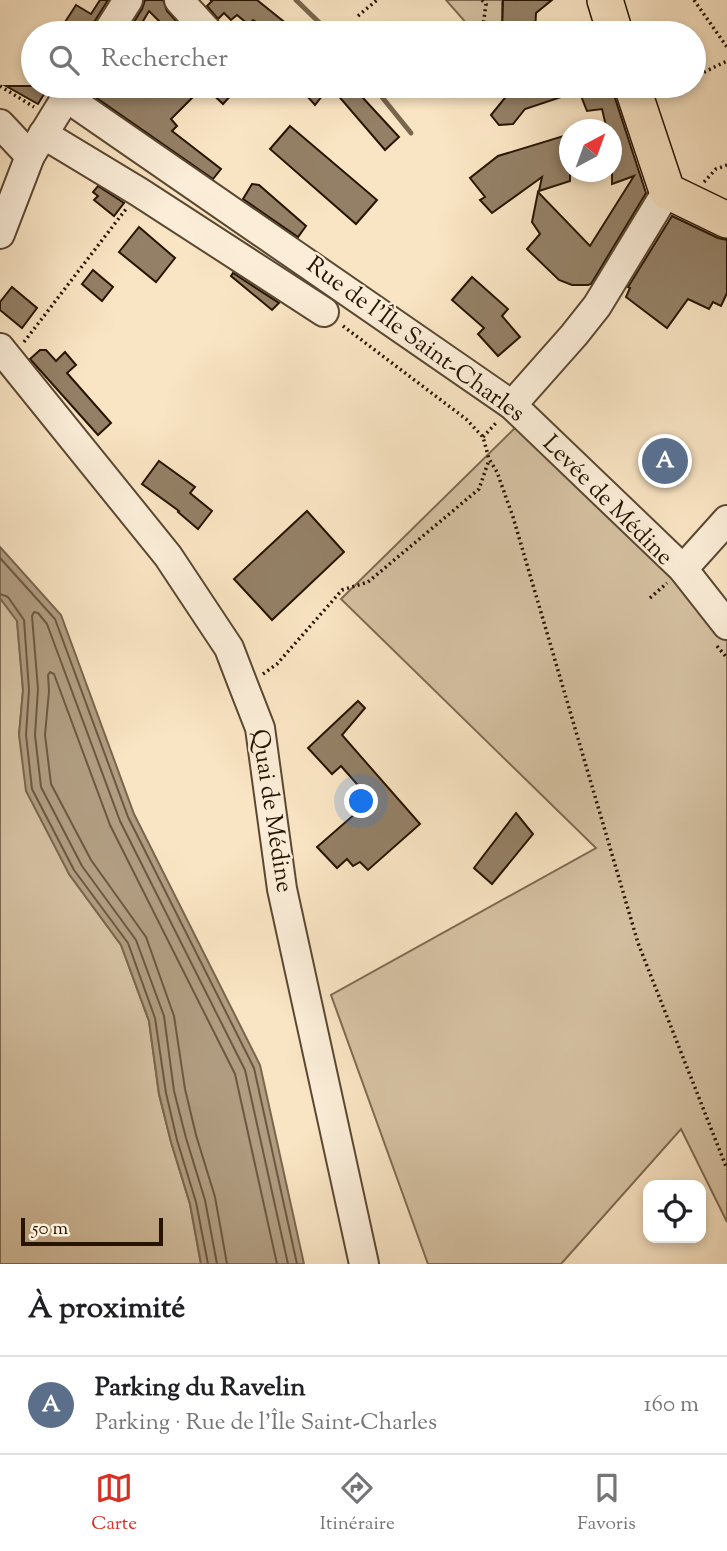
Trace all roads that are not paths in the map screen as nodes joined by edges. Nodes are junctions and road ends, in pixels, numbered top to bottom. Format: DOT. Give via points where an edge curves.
graph roads {
  1 [pos="128,0"];
  2 [pos="179,0"];
  3 [pos="605,0"];
  4 [pos="115,21"];
  5 [pos="198,21"];
  6 [pos="611,21"];
  7 [pos="636,98"];
  8 [pos="0,124"];
  9 [pos="40,125"];
  10 [pos="667,191"];
  11 [pos="727,220"];
  12 [pos="0,234"];
  13 [pos="324,312"];
  14 [pos="5,354"];
  15 [pos="504,417"];
  16 [pos="727,520"];
  17 [pos="683,569"];
  18 [pos="720,633"];
  19 [pos="365,1264"];
  1 -- 4 [label="street"];
  2 -- 5 [label="street"];
  3 -- 6 [label="main road"];
  7 -- 10 [label="main road"];
  8 -- 9 [label="street"];
  9 -- 12 [label="street"];
  9 -- 13 [label="street"];
  9 -- 15 [label="street, Rue de l'Île Saint-Charles"];
  10 -- 11 [label="main road"];
  10 -- 15 [label="street" via="597,306"];
  14 -- 19 [label="street, Quai de Médine" via="168,556 229,648 260,728 282,889"];
  15 -- 17 [label="street, Rue de l'Île Saint-Charles"];
  16 -- 17 [label="street"];
  17 -- 18 [label="street, Rue de l'Île Saint-Charles"];
}
